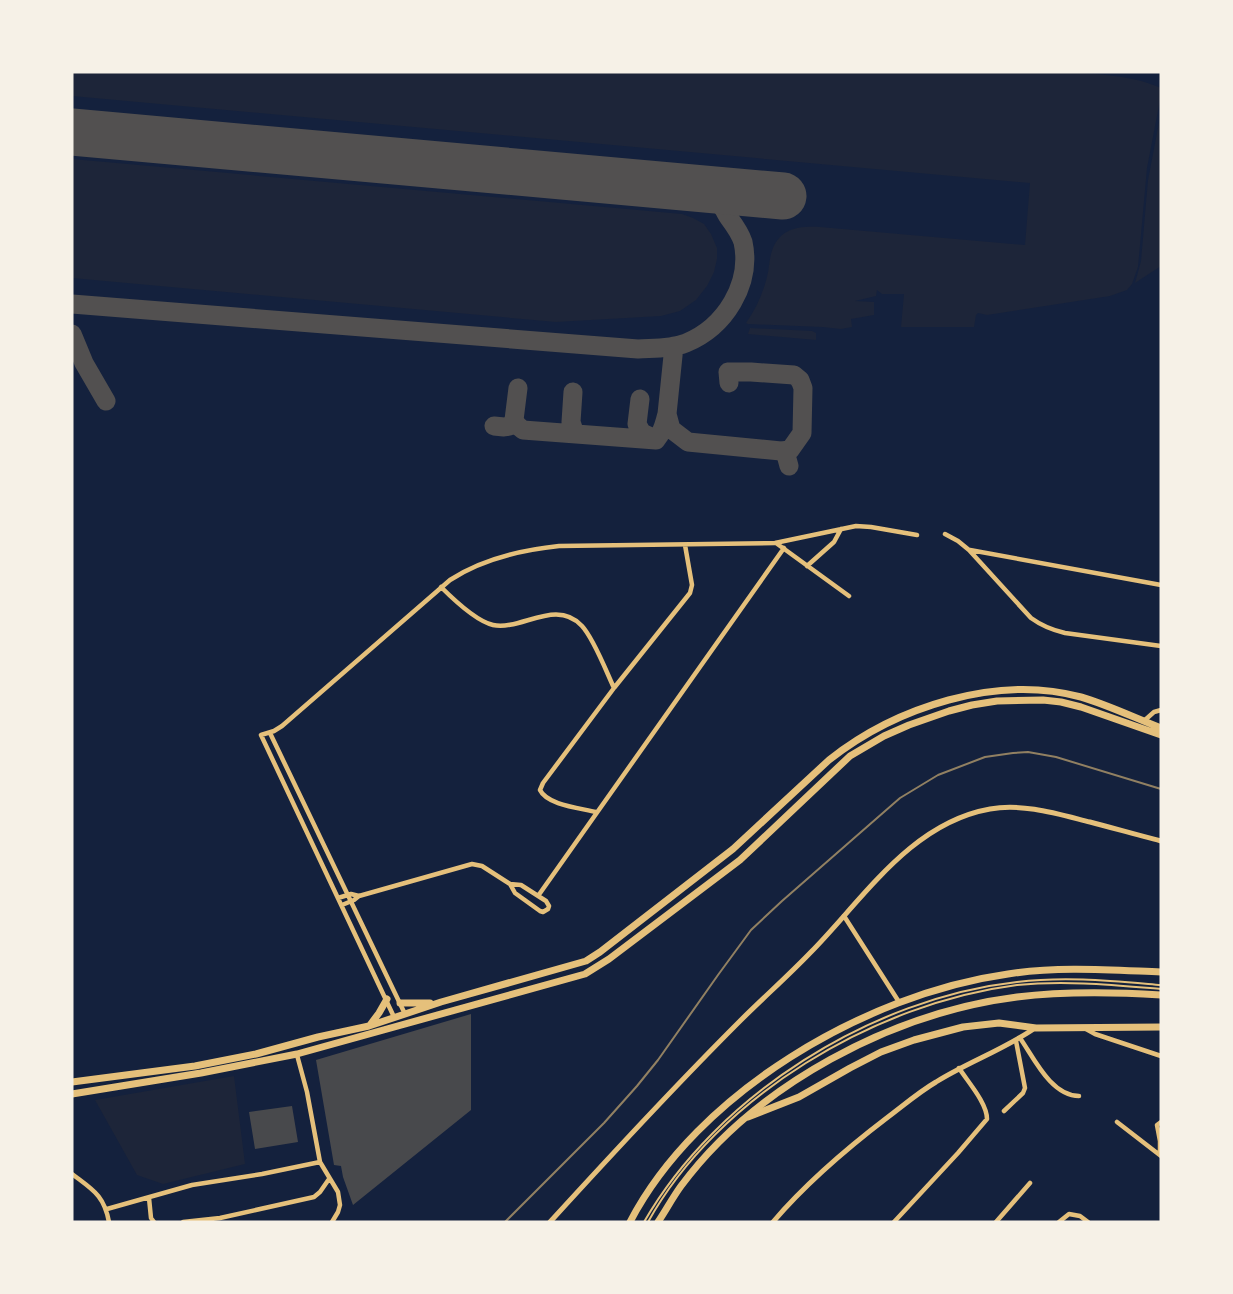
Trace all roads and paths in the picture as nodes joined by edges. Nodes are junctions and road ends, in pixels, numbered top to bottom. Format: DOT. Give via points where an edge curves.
graph roads {
  1 [pos="841,529"];
  2 [pos="944,534"];
  3 [pos="917,535"];
  4 [pos="775,542"];
  5 [pos="685,545"];
  6 [pos="783,548"];
  7 [pos="969,550"];
  8 [pos="807,566"];
  9 [pos="1161,585"];
  10 [pos="441,587"];
  11 [pos="849,596"];
  12 [pos="1161,646"];
  13 [pos="614,688"];
  14 [pos="1161,710"];
  15 [pos="1143,724"];
  16 [pos="1161,728"];
  17 [pos="270,733"];
  18 [pos="1161,735"];
  19 [pos="596,812"];
  20 [pos="1161,841"];
  21 [pos="510,884"];
  22 [pos="347,895"];
  23 [pos="359,895"];
  24 [pos="538,896"];
  25 [pos="338,898"];
  26 [pos="351,902"];
  27 [pos="342,905"];
  28 [pos="844,916"];
  29 [pos="381,964"];
  30 [pos="372,968"];
  31 [pos="1161,972"];
  32 [pos="1161,987"];
  33 [pos="1161,995"];
  34 [pos="387,999"];
  35 [pos="441,1002"];
  36 [pos="899,1002"];
  37 [pos="400,1003"];
  38 [pos="407,1018"];
  39 [pos="396,1021"];
  40 [pos="369,1026"];
  41 [pos="1082,1026"];
  42 [pos="1110,1026"];
  43 [pos="1161,1027"];
  44 [pos="1035,1028"];
  45 [pos="1110,1039"];
  46 [pos="1018,1040"];
  47 [pos="297,1054"];
  48 [pos="1161,1056"];
  49 [pos="959,1068"];
  50 [pos="72,1082"];
  51 [pos="72,1094"];
  52 [pos="1079,1096"];
  53 [pos="1004,1111"];
  54 [pos="747,1118"];
  55 [pos="1117,1122"];
  56 [pos="1161,1122"];
  57 [pos="1161,1156"];
  58 [pos="320,1162"];
  59 [pos="72,1174"];
  60 [pos="329,1179"];
  61 [pos="1030,1183"];
  62 [pos="149,1198"];
  63 [pos="107,1209"];
  64 [pos="221,1220"];
  65 [pos="109,1222"];
  66 [pos="154,1222"];
  67 [pos="183,1222"];
  68 [pos="332,1222"];
  69 [pos="550,1222"];
  70 [pos="630,1222"];
  71 [pos="643,1222"];
  72 [pos="648,1222"];
  73 [pos="659,1222"];
  74 [pos="773,1222"];
  75 [pos="894,1222"];
  76 [pos="996,1222"];
  77 [pos="1059,1222"];
  78 [pos="1088,1222"];
  1 -- 3 [label="street" via="864,526"];
  1 -- 4 [label="street"];
  1 -- 8 [label="street" via="834,542"];
  2 -- 7 [label="street"];
  4 -- 5 [label="street"];
  4 -- 6 [label="street"];
  5 -- 10 [label="street" via="538,548 480,564"];
  5 -- 13 [label="street" via="690,593"];
  6 -- 8 [label="street"];
  6 -- 19 [label="street"];
  7 -- 9 [label="street"];
  7 -- 12 [label="street" via="1041,625 1065,633"];
  8 -- 11 [label="street"];
  10 -- 13 [label="street" via="492,625 552,615 575,620 586,632"];
  10 -- 17 [label="street"];
  13 -- 19 [label="street" via="540,790 554,801"];
  14 -- 15 [label="street"];
  15 -- 16 [label="main road"];
  15 -- 18 [label="main road"];
  15 -- 35 [label="main road" via="1082,698 1029,690 991,692 906,714 837,754 727,854 586,961"];
  15 -- 38 [label="main road" via="1060,702 1022,699 972,705 908,725 850,756 740,860 595,968 576,977"];
  17 -- 22 [label="street"];
  17 -- 25 [label="street" via="261,735"];
  19 -- 24 [label="street"];
  20 -- 28 [label="street" via="1053,812 992,808 963,817 912,846"];
  21 -- 23 [label="street" via="482,866 467,865"];
  21 -- 24 [label="street"];
  21 -- 24 [label="street" via="515,893 546,911 548,904"];
  22 -- 23 [label="street"];
  22 -- 25 [label="street"];
  22 -- 26 [label="street"];
  23 -- 26 [label="street"];
  25 -- 27 [label="street"];
  26 -- 27 [label="street"];
  26 -- 29 [label="street"];
  27 -- 30 [label="street"];
  28 -- 36 [label="street"];
  28 -- 69 [label="street"];
  29 -- 30 [label="street"];
  29 -- 37 [label="street"];
  30 -- 34 [label="street"];
  31 -- 36 [label="main road" via="1094,969 1005,974"];
  32 -- 71 [label="lane" via="1090,979 1019,981 964,991 886,1017 809,1058 742,1107 684,1163"];
  32 -- 72 [label="lane" via="1012,986 946,1000 871,1027 810,1061 743,1109 686,1166"];
  33 -- 54 [label="main road" via="1052,993 925,1017 831,1059"];
  34 -- 39 [label="street"];
  34 -- 40 [label="main road"];
  35 -- 37 [label="main road"];
  35 -- 38 [label="main road"];
  36 -- 70 [label="main road" via="810,1046 719,1110 666,1167"];
  37 -- 38 [label="street"];
  38 -- 39 [label="main road"];
  39 -- 40 [label="main road"];
  39 -- 47 [label="main road"];
  40 -- 50 [label="main road" via="233,1059"];
  41 -- 42 [label="main road"];
  41 -- 44 [label="main road"];
  41 -- 45 [label="street"];
  42 -- 43 [label="main road"];
  42 -- 45 [label="street"];
  44 -- 46 [label="street"];
  44 -- 54 [label="main road" via="982,1024 914,1040"];
  45 -- 48 [label="street"];
  46 -- 49 [label="street"];
  46 -- 52 [label="street" via="1057,1088"];
  46 -- 53 [label="street" via="1025,1088"];
  47 -- 51 [label="main road"];
  47 -- 58 [label="street"];
  49 -- 74 [label="street" via="836,1157"];
  49 -- 75 [label="street" via="984,1106 984,1125"];
  54 -- 73 [label="main road" via="711,1151"];
  55 -- 57 [label="street"];
  56 -- 57 [label="street" via="1157,1125"];
  58 -- 60 [label="street"];
  58 -- 62 [label="street" via="192,1185"];
  59 -- 63 [label="street" via="95,1192"];
  60 -- 64 [label="street" via="314,1197"];
  60 -- 68 [label="street" via="340,1205"];
  61 -- 76 [label="street"];
  62 -- 63 [label="street"];
  62 -- 66 [label="street"];
  63 -- 65 [label="street"];
  64 -- 67 [label="street"];
  77 -- 78 [label="street" via="1069,1214"];
}
